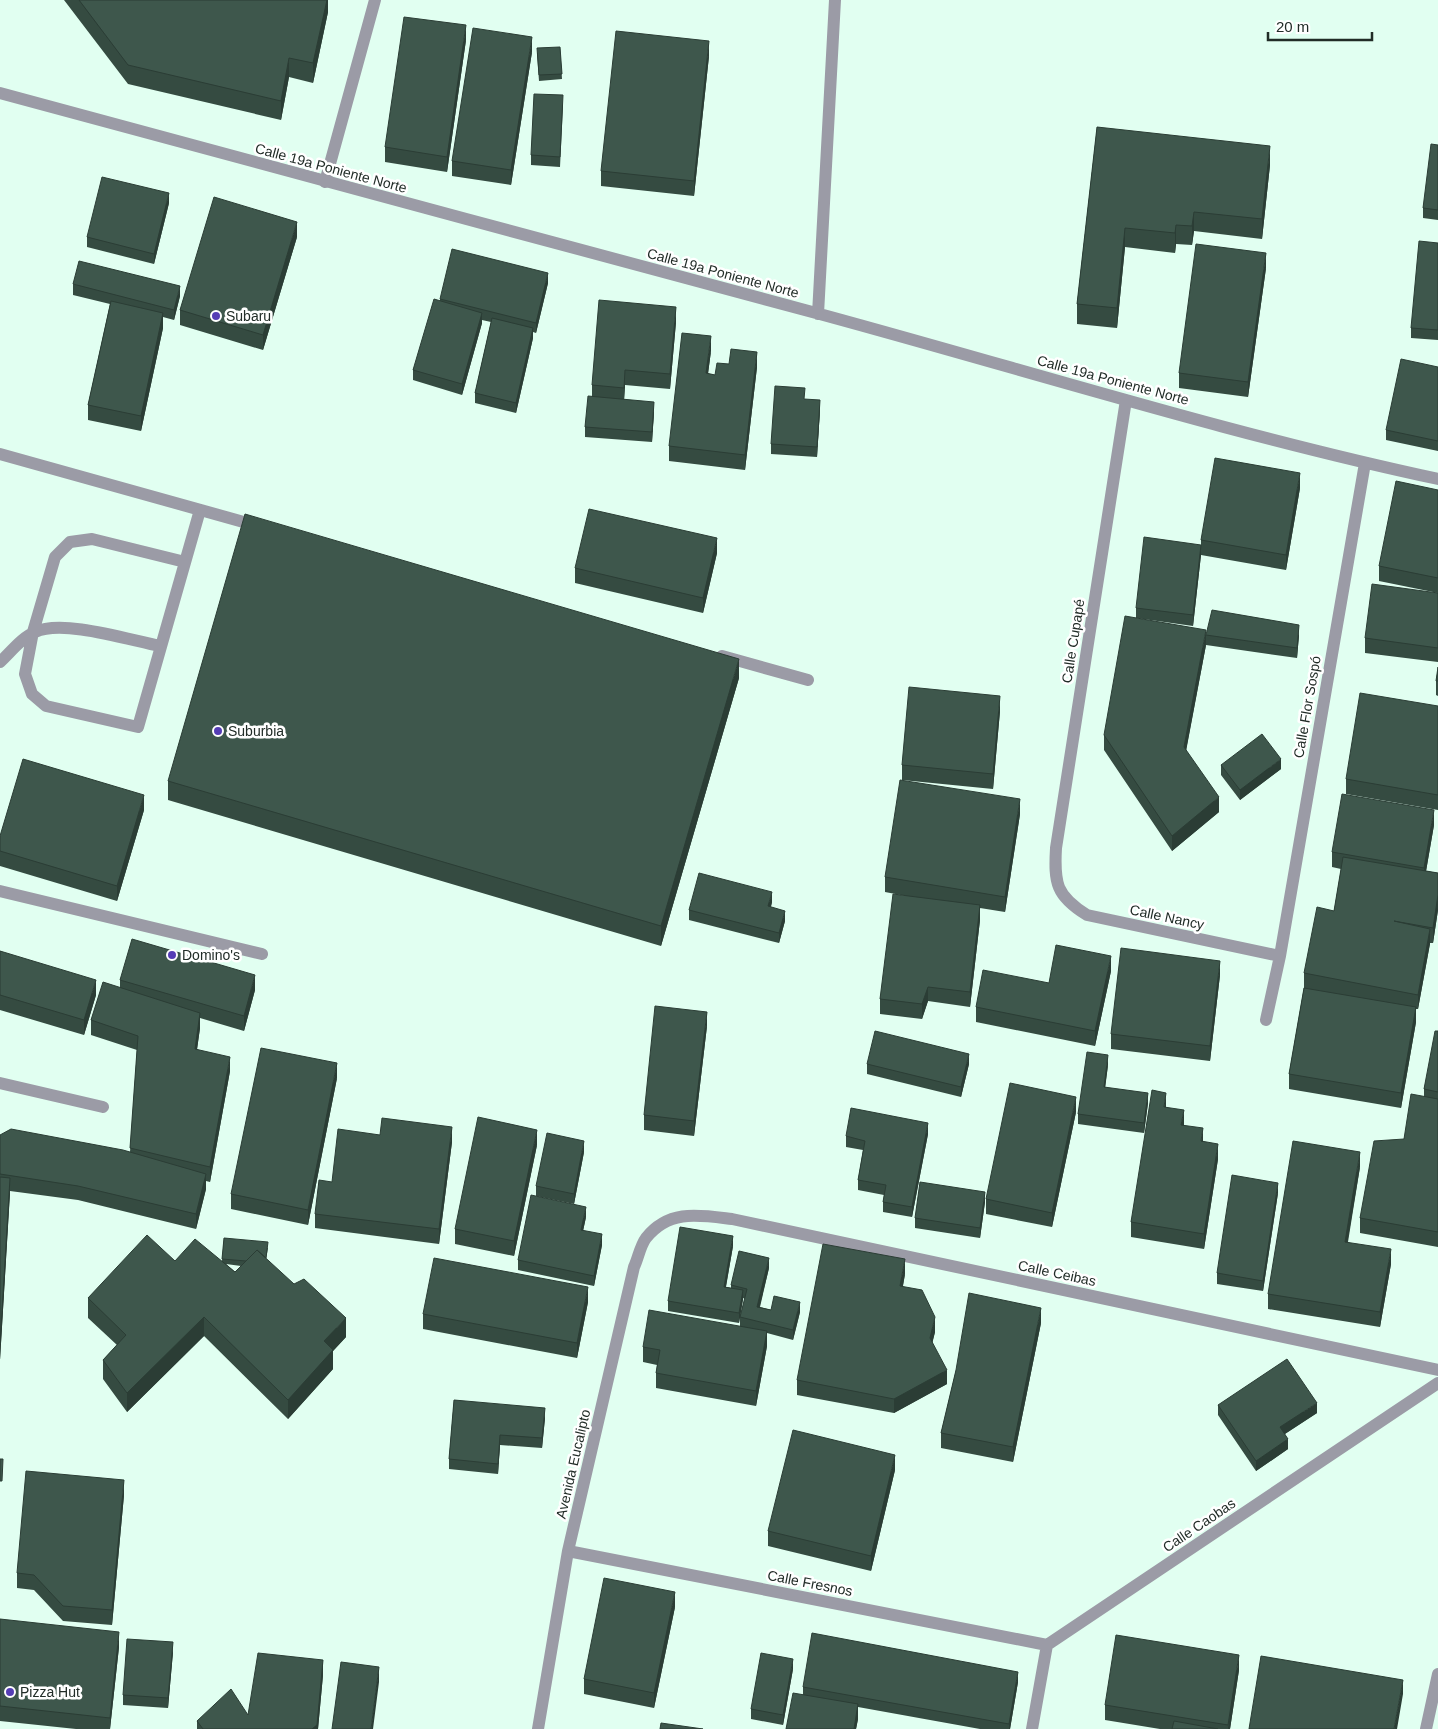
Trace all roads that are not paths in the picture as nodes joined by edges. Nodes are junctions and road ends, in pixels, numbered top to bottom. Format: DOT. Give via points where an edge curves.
graph roads {
  1 [pos="375,0"];
  2 [pos="835,0"];
  3 [pos="0,93"];
  4 [pos="325,182"];
  5 [pos="818,314"];
  6 [pos="1126,400"];
  7 [pos="0,454"];
  8 [pos="1365,463"];
  9 [pos="1438,479"];
  10 [pos="200,510"];
  11 [pos="267,529"];
  12 [pos="185,562"];
  13 [pos="33,632"];
  14 [pos="160,646"];
  15 [pos="713,654"];
  16 [pos="0,662"];
  17 [pos="808,680"];
  18 [pos="1058,888"];
  19 [pos="0,891"];
  20 [pos="262,954"];
  21 [pos="1280,956"];
  22 [pos="1266,1020"];
  23 [pos="0,1083"];
  24 [pos="103,1107"];
  25 [pos="668,1218"];
  26 [pos="1438,1370"];
  27 [pos="1438,1383"];
  28 [pos="568,1551"];
  29 [pos="1047,1645"];
  30 [pos="1438,1674"];
  31 [pos="538,1729"];
  32 [pos="1032,1729"];
  33 [pos="1426,1729"];
  1 -- 4 [label="street"];
  2 -- 5 [label="street"];
  3 -- 4 [label="street, Calle 19a Poniente Norte"];
  4 -- 5 [label="street, Calle 19a Poniente Norte"];
  5 -- 6 [label="street, Calle 19a Poniente Norte"];
  6 -- 8 [label="street, Calle 19a Poniente Norte"];
  6 -- 18 [label="street, Calle Cupapé" via="1056,848"];
  7 -- 10 [label="street"];
  8 -- 9 [label="street, Calle 19a Poniente Norte"];
  8 -- 21 [label="street, Calle Flor Sospó"];
  10 -- 11 [label="street"];
  10 -- 12 [label="street"];
  12 -- 13 [label="street" via="92,539 70,542 55,558"];
  12 -- 14 [label="street"];
  13 -- 14 [label="street" via="51,627 68,628"];
  13 -- 14 [label="street" via="25,674 32,694 46,706 138,727"];
  13 -- 16 [label="street"];
  15 -- 17 [label="street"];
  18 -- 21 [label="street, Calle Nancy" via="1070,904 1087,915"];
  19 -- 20 [label="street"];
  21 -- 22 [label="street, Calle Flor Sospó"];
  23 -- 24 [label="street"];
  25 -- 26 [label="street, Calle Ceibas" via="699,1215 732,1218"];
  25 -- 28 [label="street, Avenida Eucalipto" via="645,1239 634,1267"];
  27 -- 29 [label="street, Calle Caobas"];
  28 -- 29 [label="street, Calle Fresnos"];
  28 -- 31 [label="street, Avenida Eucalipto"];
  29 -- 32 [label="street"];
  30 -- 33 [label="street"];
}
